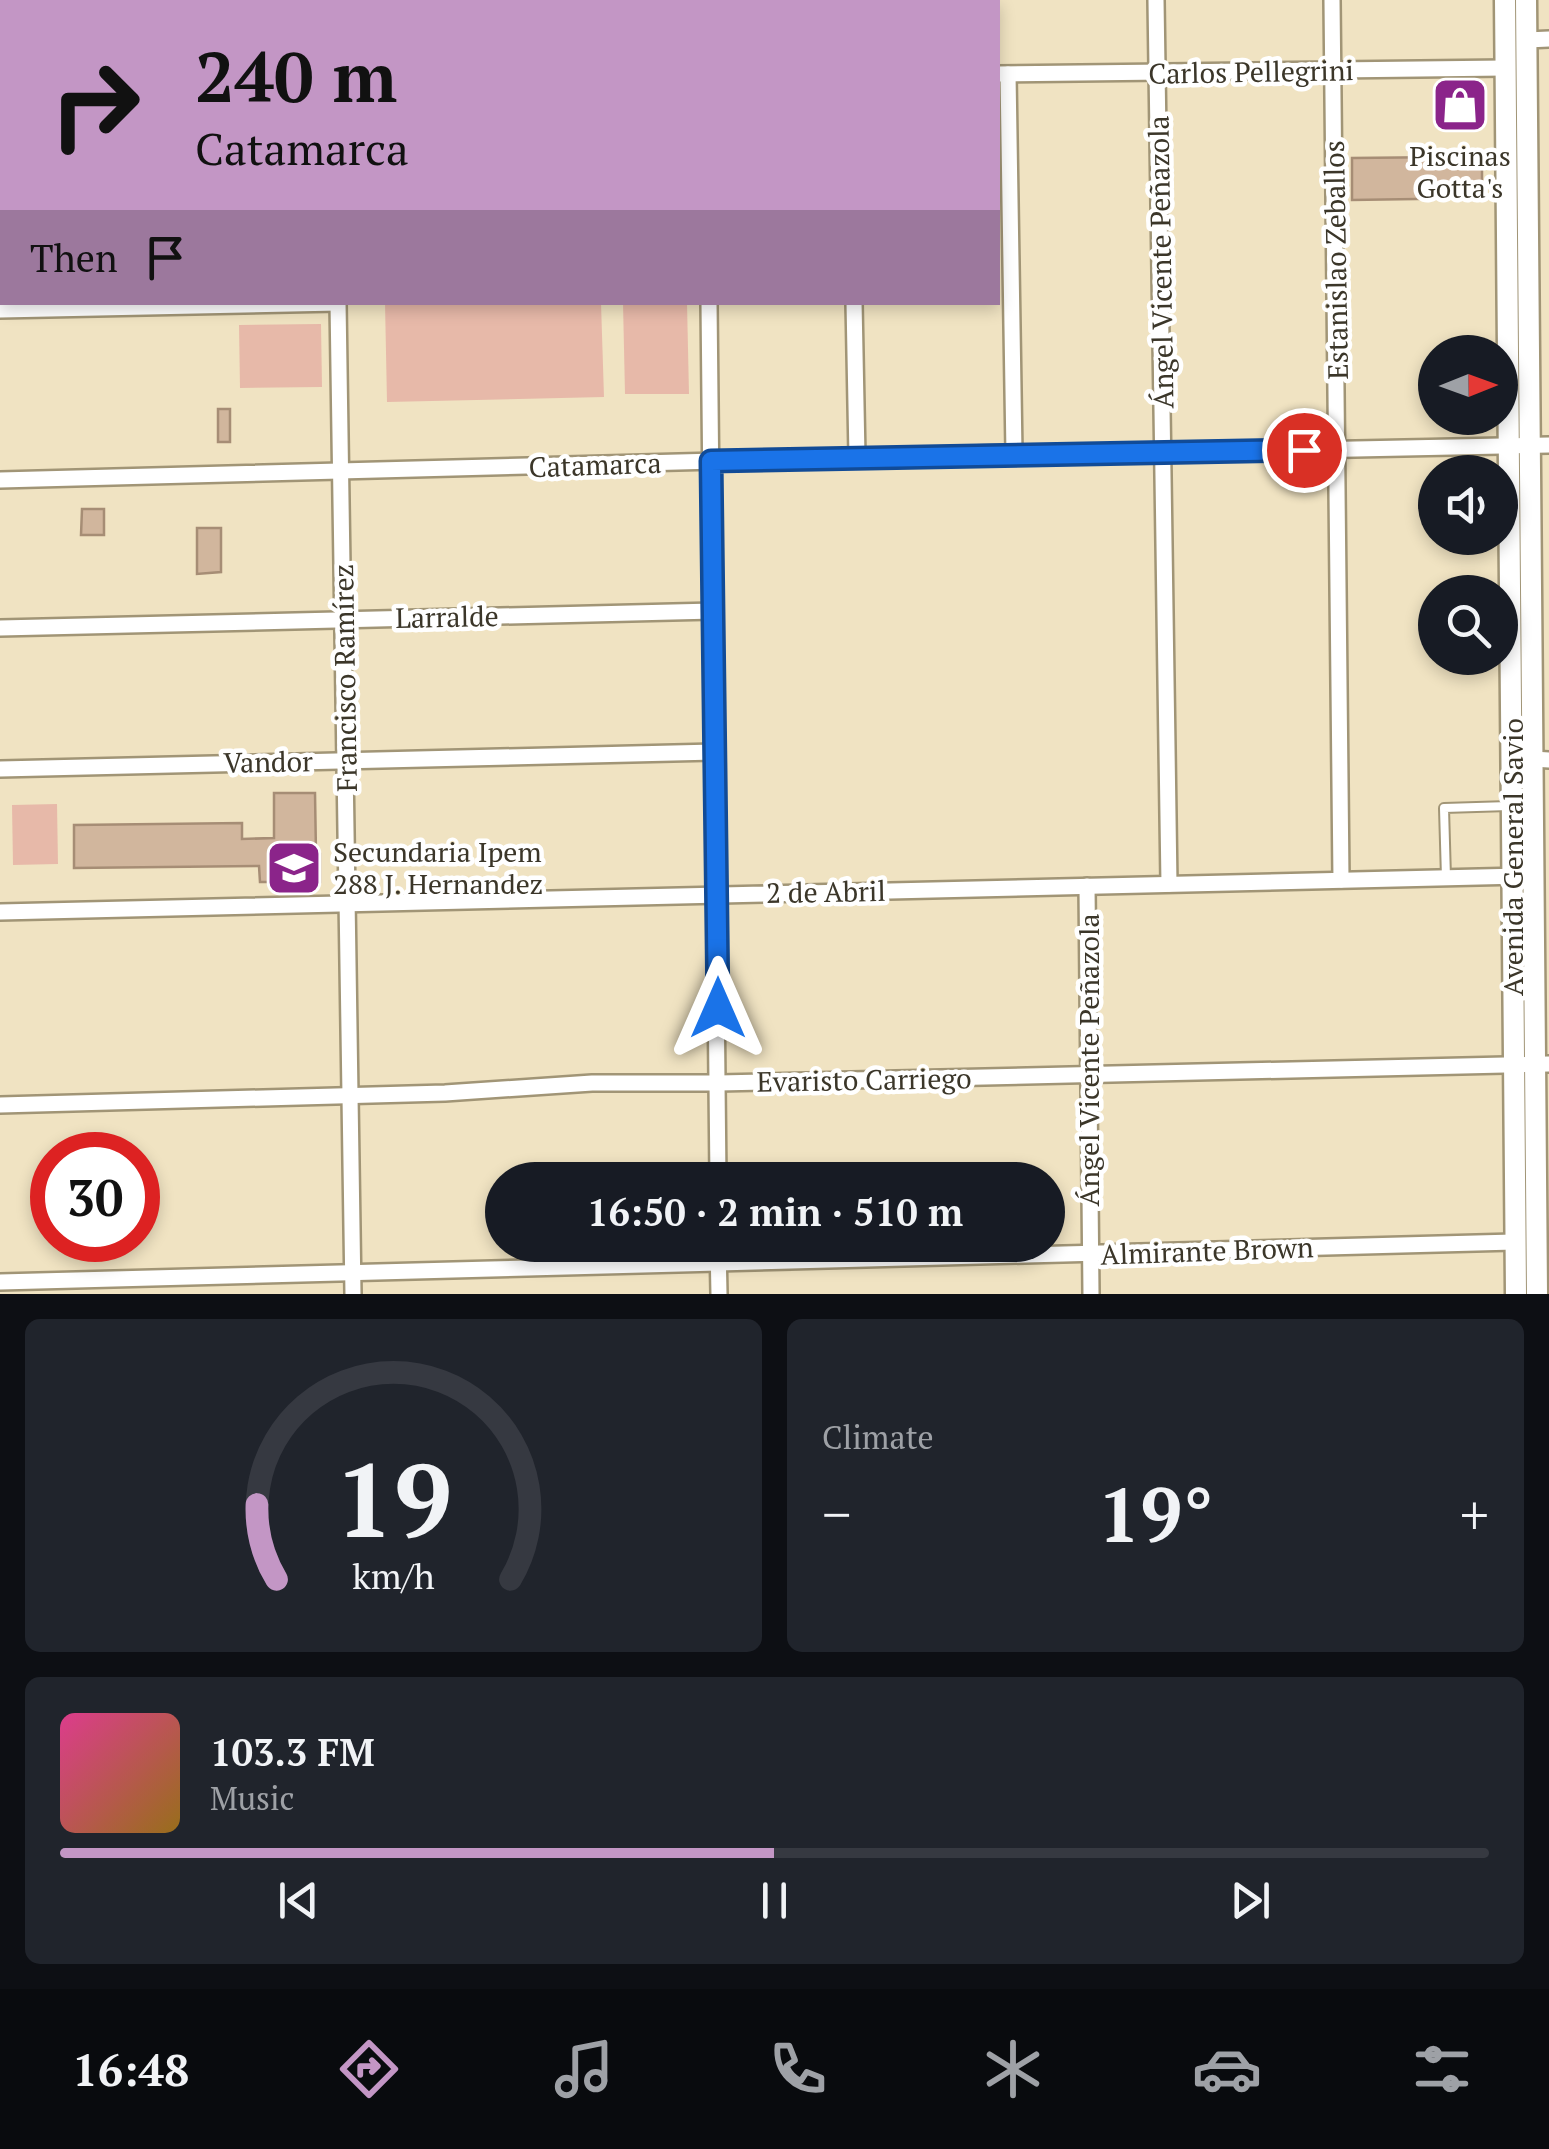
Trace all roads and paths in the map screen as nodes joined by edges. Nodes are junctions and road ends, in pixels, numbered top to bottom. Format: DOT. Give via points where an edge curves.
graph roads {
  1 [pos="1156,0"];
  2 [pos="1332,0"];
  3 [pos="1505,0"];
  4 [pos="1526,0"];
  5 [pos="1549,39"];
  6 [pos="1527,40"];
  7 [pos="1506,68"];
  8 [pos="1333,72"];
  9 [pos="1157,73"];
  10 [pos="1003,74"];
  11 [pos="241,305"];
  12 [pos="338,305"];
  13 [pos="709,305"];
  14 [pos="854,305"];
  15 [pos="0,310"];
  16 [pos="1529,445"];
  17 [pos="1339,448"];
  18 [pos="1014,453"];
  19 [pos="1164,454"];
  20 [pos="857,457"];
  21 [pos="711,461"];
  22 [pos="340,472"];
  23 [pos="0,480"];
  24 [pos="714,611"];
  25 [pos="344,620"];
  26 [pos="0,628"];
  27 [pos="715,752"];
  28 [pos="1541,759"];
  29 [pos="346,760"];
  30 [pos="0,768"];
  31 [pos="1513,806"];
  32 [pos="1523,876"];
  33 [pos="1446,878"];
  34 [pos="1341,880"];
  35 [pos="1169,884"];
  36 [pos="1088,886"];
  37 [pos="718,895"];
  38 [pos="348,904"];
  39 [pos="0,912"];
  40 [pos="1532,1064"];
  41 [pos="1090,1074"];
  42 [pos="719,1083"];
  43 [pos="350,1096"];
  44 [pos="0,1105"];
  45 [pos="718,1162"];
  46 [pos="1514,1242"];
  47 [pos="1065,1255"];
  48 [pos="1090,1255"];
  49 [pos="554,1262"];
  50 [pos="718,1262"];
  51 [pos="353,1273"];
  52 [pos="0,1282"];
  53 [pos="354,1294"];
  54 [pos="719,1294"];
  55 [pos="1091,1294"];
  56 [pos="1516,1294"];
  57 [pos="1538,1294"];
  1 -- 9 [label="street, Ángel Vicente Peñazola"];
  2 -- 8 [label="street, Estanislao Zeballos"];
  3 -- 7 [label="main road, Avenida General Savio"];
  4 -- 6 [label="main road, Avenida General Savio"];
  5 -- 6 [label="street"];
  6 -- 16 [label="main road, Avenida General Savio"];
  7 -- 8 [label="street, Carlos Pellegrini"];
  7 -- 16 [label="main road, Avenida General Savio"];
  8 -- 9 [label="street, Carlos Pellegrini"];
  8 -- 17 [label="street, Estanislao Zeballos"];
  9 -- 10 [label="street, Carlos Pellegrini"];
  9 -- 19 [label="street, Ángel Vicente Peñazola"];
  10 -- 18 [label="street"];
  11 -- 15 [label="street"];
  12 -- 22 [label="street, Francisco Ramírez"];
  13 -- 21 [label="street"];
  14 -- 20 [label="street"];
  16 -- 17 [label="street, Catamarca"];
  16 -- 28 [label="main road, Avenida General Savio"];
  16 -- 31 [label="main road, Avenida General Savio"];
  17 -- 19 [label="street, Catamarca"];
  17 -- 34 [label="street, Estanislao Zeballos"];
  18 -- 19 [label="street, Catamarca"];
  18 -- 20 [label="street, Catamarca"];
  19 -- 35 [label="street, Ángel Vicente Peñazola"];
  20 -- 21 [label="street, Catamarca"];
  21 -- 22 [label="street, Catamarca"];
  21 -- 24 [label="street"];
  22 -- 23 [label="street, Catamarca"];
  22 -- 25 [label="street, Francisco Ramírez"];
  24 -- 25 [label="street, Larralde"];
  24 -- 27 [label="street"];
  25 -- 26 [label="street, Larralde"];
  25 -- 29 [label="street, Francisco Ramírez"];
  27 -- 29 [label="street, Vandor"];
  27 -- 37 [label="street"];
  28 -- 32 [label="main road, Avenida General Savio"];
  29 -- 30 [label="street, Vandor"];
  29 -- 38 [label="street, Francisco Ramírez"];
  31 -- 32 [label="main road, Avenida General Savio"];
  31 -- 33 [label="lane" via="1444,808"];
  32 -- 33 [label="street, 2 de Abril"];
  32 -- 40 [label="main road, Avenida General Savio"];
  33 -- 34 [label="street, 2 de Abril"];
  34 -- 35 [label="street, 2 de Abril"];
  35 -- 36 [label="street, 2 de Abril"];
  36 -- 37 [label="street, 2 de Abril"];
  36 -- 41 [label="street, Ángel Vicente Peñazola"];
  37 -- 38 [label="street, 2 de Abril"];
  37 -- 42 [label="street"];
  38 -- 39 [label="street, 2 de Abril"];
  38 -- 43 [label="street, Francisco Ramírez"];
  40 -- 41 [label="street, Evaristo Carriego"];
  40 -- 46 [label="main road, Avenida General Savio"];
  40 -- 57 [label="main road, Avenida General Savio"];
  41 -- 42 [label="street, Evaristo Carriego"];
  41 -- 48 [label="street, Ángel Vicente Peñazola"];
  42 -- 43 [label="street, Evaristo Carriego"];
  42 -- 45 [label="street"];
  43 -- 44 [label="street, Evaristo Carriego"];
  43 -- 51 [label="street, Francisco Ramírez"];
  46 -- 48 [label="street, Almirante Brown"];
  46 -- 56 [label="main road, Avenida General Savio"];
  47 -- 48 [label="street, Almirante Brown"];
  48 -- 55 [label="street, Ángel Vicente Peñazola"];
  49 -- 51 [label="street, Almirante Brown"];
  50 -- 54 [label="street"];
  51 -- 52 [label="street, Almirante Brown"];
  51 -- 53 [label="street, Francisco Ramírez"];
}
